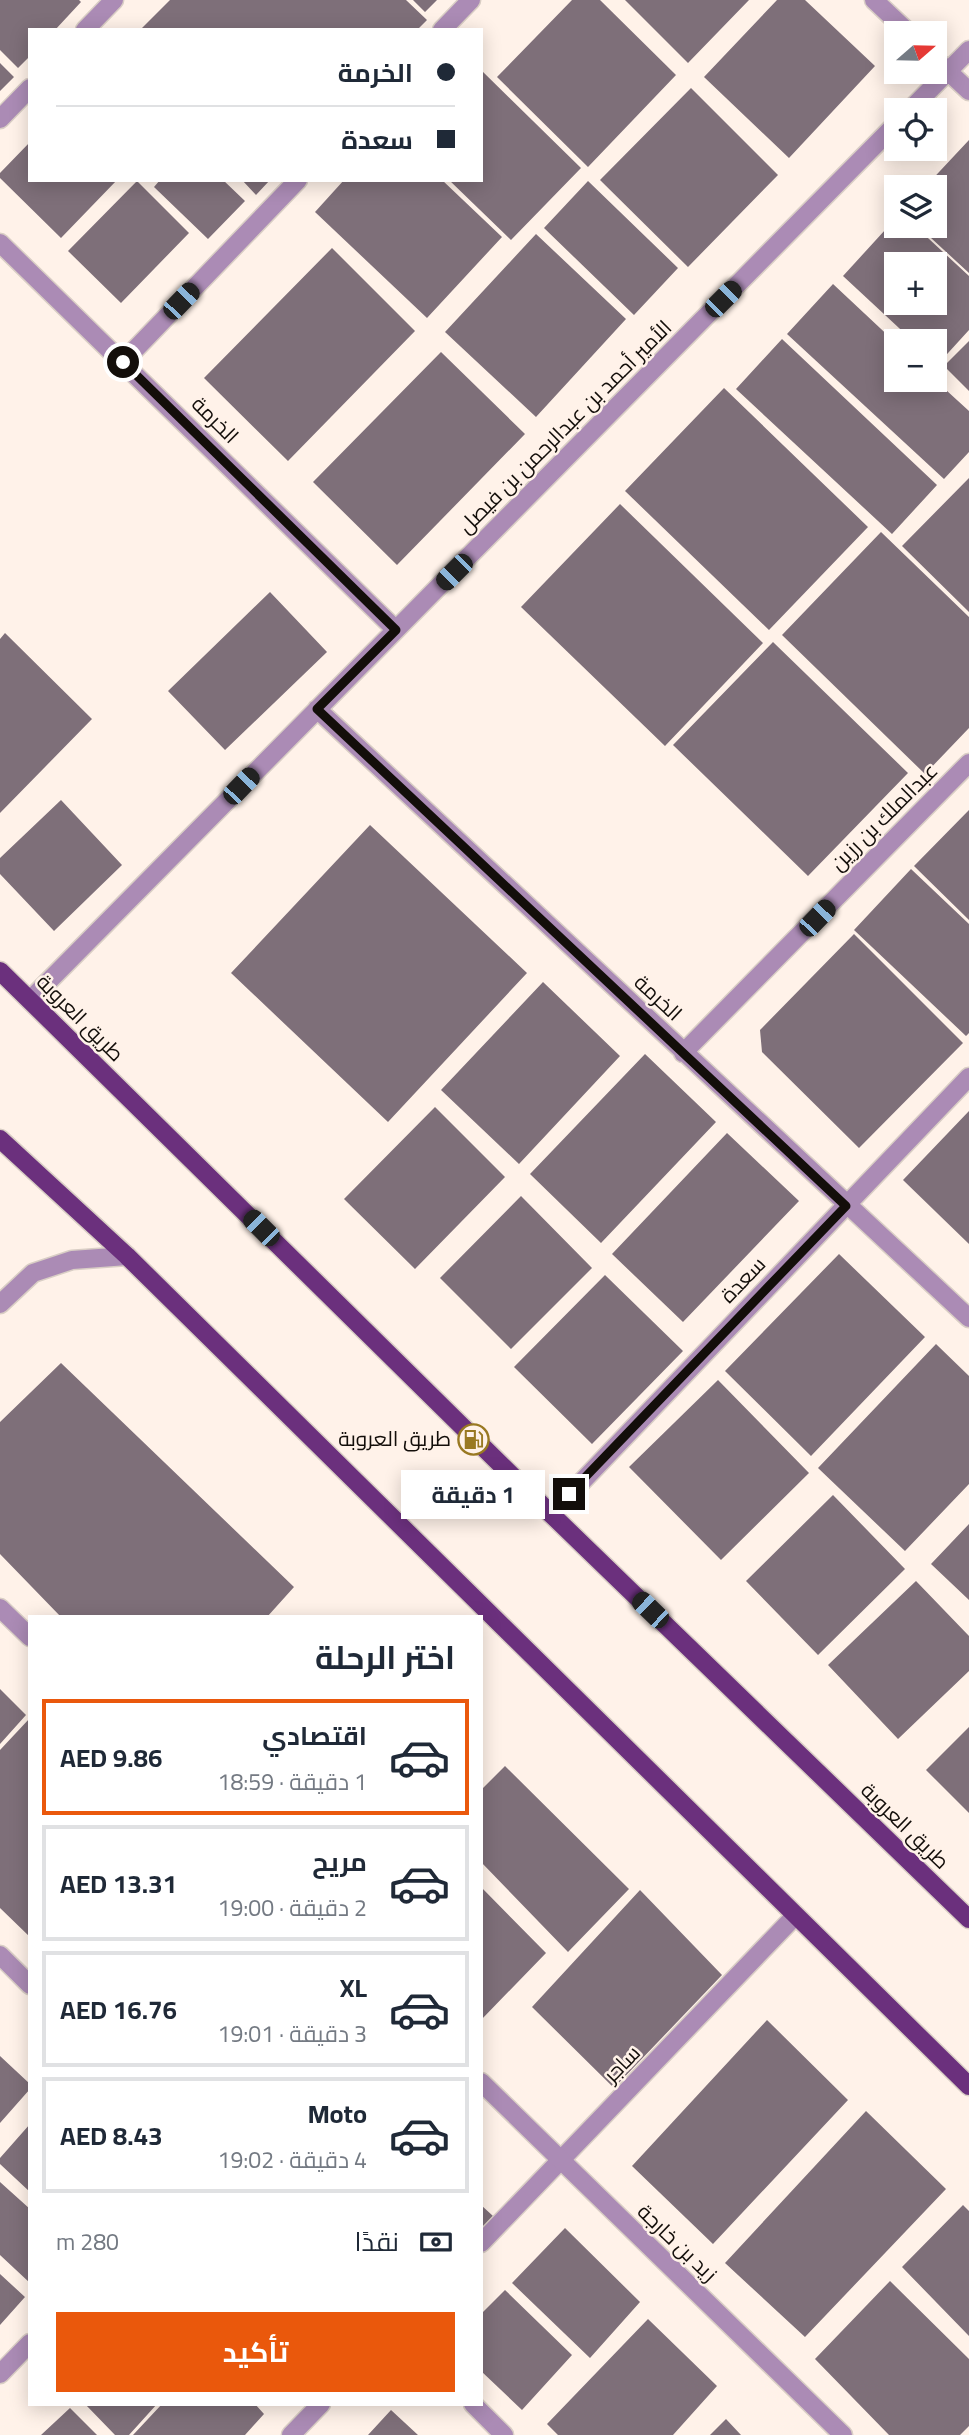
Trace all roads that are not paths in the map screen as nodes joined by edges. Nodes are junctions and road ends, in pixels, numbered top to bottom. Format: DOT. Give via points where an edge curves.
graph roads {
  1 [pos="114,0"];
  2 [pos="471,0"];
  3 [pos="874,0"];
  4 [pos="896,21"];
  5 [pos="87,28"];
  6 [pos="444,28"];
  7 [pos="969,50"];
  8 [pos="948,71"];
  9 [pos="28,90"];
  10 [pos="969,91"];
  11 [pos="922,98"];
  12 [pos="0,118"];
  13 [pos="884,136"];
  14 [pos="296,182"];
  15 [pos="0,243"];
  16 [pos="123,362"];
  17 [pos="396,630"];
  18 [pos="317,709"];
  19 [pos="969,763"];
  20 [pos="0,971"];
  21 [pos="30,1000"];
  22 [pos="683,1053"];
  23 [pos="969,1077"];
  24 [pos="0,1139"];
  25 [pos="846,1206"];
  26 [pos="127,1256"];
  27 [pos="0,1304"];
  28 [pos="969,1318"];
  29 [pos="551,1514"];
  30 [pos="0,1608"];
  31 [pos="28,1635"];
  32 [pos="795,1916"];
  33 [pos="969,1919"];
  34 [pos="0,1955"];
  35 [pos="28,1982"];
  36 [pos="483,2084"];
  37 [pos="969,2086"];
  38 [pos="561,2162"];
  39 [pos="483,2241"];
  40 [pos="28,2345"];
  41 [pos="0,2374"];
  42 [pos="319,2406"];
  43 [pos="475,2406"];
  44 [pos="291,2435"];
  45 [pos="504,2435"];
  46 [pos="843,2435"];
  1 -- 5 [label="street"];
  2 -- 6 [label="street"];
  3 -- 4 [label="street"];
  7 -- 8 [label="street"];
  8 -- 10 [label="street"];
  8 -- 11 [label="street"];
  9 -- 12 [label="street"];
  13 -- 17 [label="street, الأمير أحمد بن عبدالرحمن بن فيصل"];
  14 -- 16 [label="street"];
  15 -- 16 [label="street, الخرمة"];
  16 -- 17 [label="street, الخرمة"];
  17 -- 18 [label="street, الأمير أحمد بن عبدالرحمن بن فيصل"];
  18 -- 21 [label="street, الأمير أحمد بن عبدالرحمن بن فيصل"];
  18 -- 22 [label="street, الخرمة"];
  19 -- 22 [label="street, عبدالملك بن رزين"];
  20 -- 21 [label="main road, طريق العروبة"];
  21 -- 29 [label="main road, طريق العروبة"];
  22 -- 25 [label="street, الخرمة"];
  23 -- 25 [label="street, سعدة"];
  24 -- 26 [label="main road"];
  25 -- 28 [label="street, الخرمة"];
  25 -- 29 [label="street, سعدة"];
  26 -- 27 [label="street" via="72,1261 33,1273"];
  26 -- 32 [label="main road"];
  29 -- 33 [label="main road, طريق العروبة"];
  30 -- 31 [label="street"];
  32 -- 37 [label="main road"];
  32 -- 38 [label="street, ساجر"];
  34 -- 35 [label="street"];
  36 -- 38 [label="street, زيد بن خارجة"];
  38 -- 39 [label="street, ساجر"];
  38 -- 46 [label="street, زيد بن خارجة"];
  40 -- 41 [label="street"];
  42 -- 44 [label="street"];
  43 -- 45 [label="street"];
}
